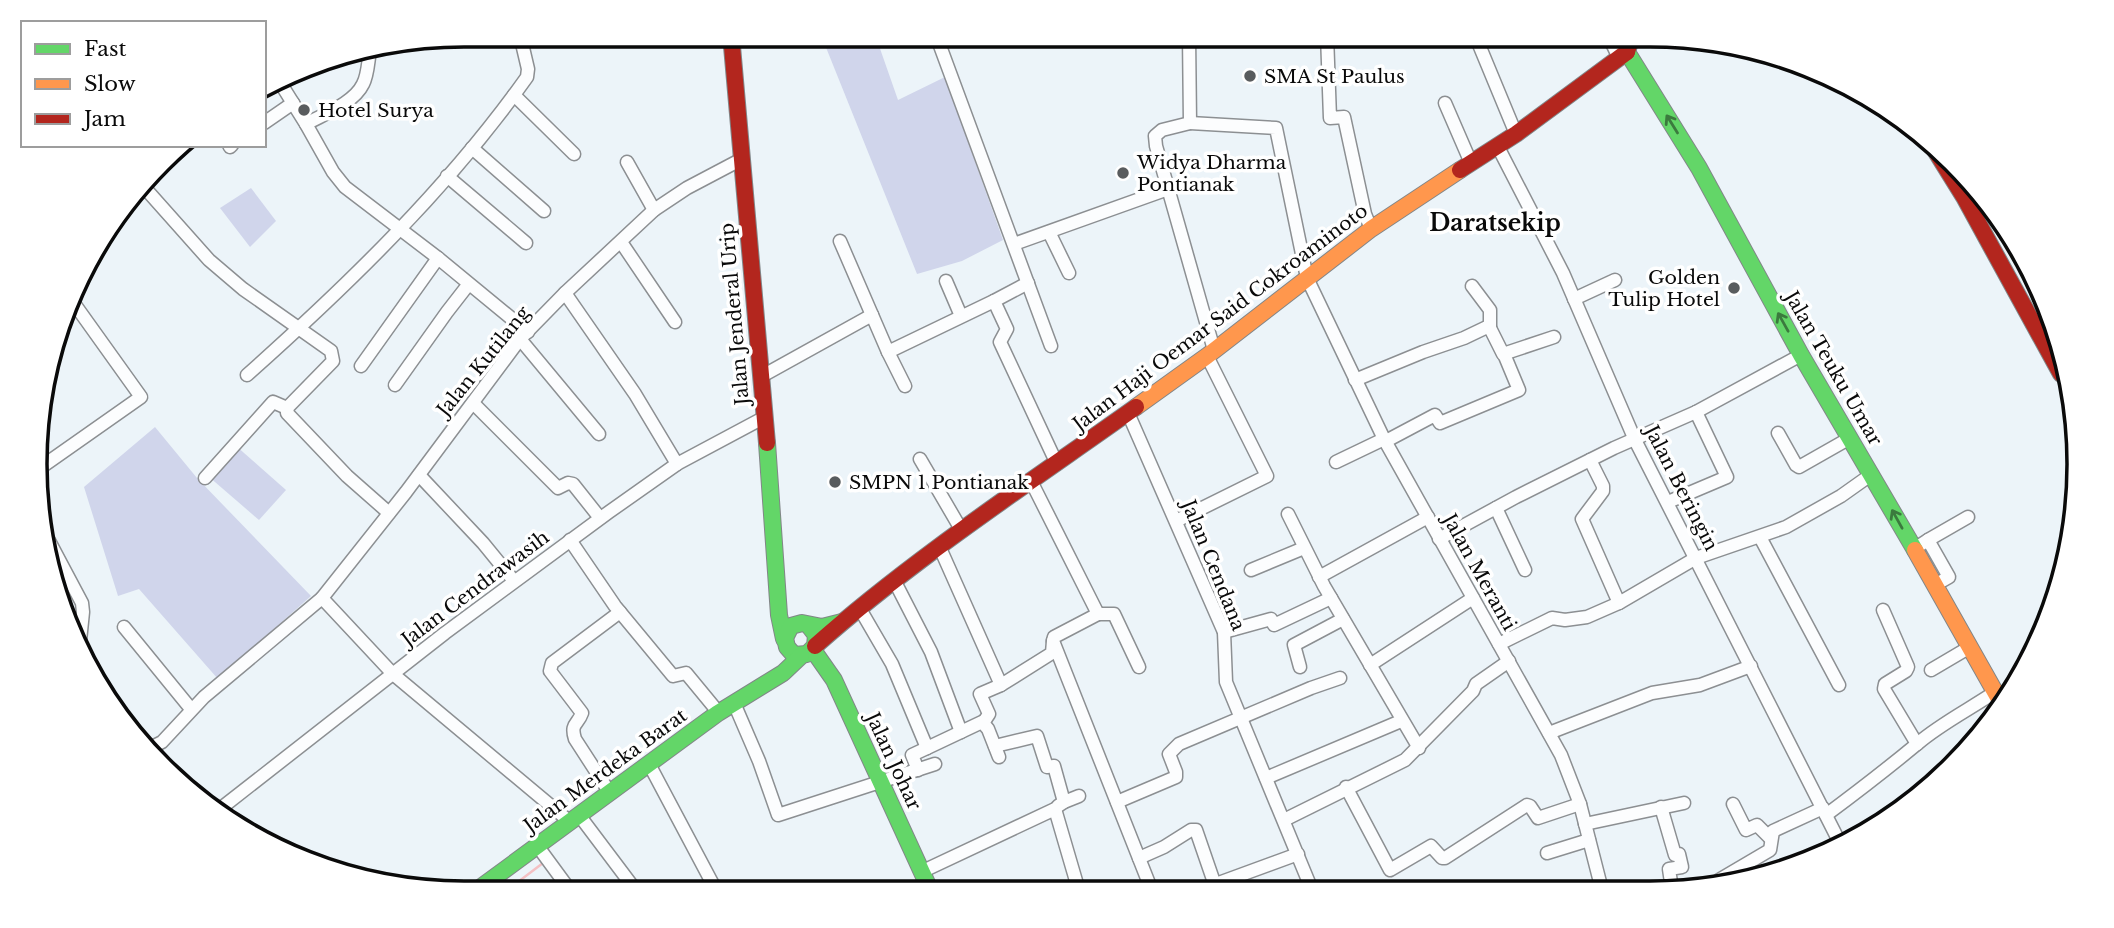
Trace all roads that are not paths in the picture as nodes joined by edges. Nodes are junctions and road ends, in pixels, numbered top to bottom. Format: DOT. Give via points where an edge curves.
graph roads {
  1 [pos="522,47"];
  2 [pos="732,47"];
  3 [pos="940,47"];
  4 [pos="1189,47"];
  5 [pos="1328,47"];
  6 [pos="1480,47"];
  7 [pos="1617,47"];
  8 [pos="1627,47"];
  9 [pos="1623,55"];
  10 [pos="369,58"];
  11 [pos="284,88"];
  12 [pos="514,95"];
  13 [pos="293,103"];
  14 [pos="1445,103"];
  15 [pos="266,122"];
  16 [pos="1190,123"];
  17 [pos="306,124"];
  18 [pos="1516,134"];
  19 [pos="1497,145"];
  20 [pos="472,148"];
  21 [pos="574,154"];
  22 [pos="741,159"];
  23 [pos="627,162"];
  24 [pos="1471,163"];
  25 [pos="1950,175"];
  26 [pos="447,176"];
  27 [pos="1168,189"];
  28 [pos="148,192"];
  29 [pos="654,210"];
  30 [pos="544,211"];
  31 [pos="399,229"];
  32 [pos="1371,229"];
  33 [pos="1049,232"];
  34 [pos="839,241"];
  35 [pos="621,242"];
  36 [pos="526,243"];
  37 [pos="1014,244"];
  38 [pos="438,258"];
  39 [pos="1069,273"];
  40 [pos="1307,278"];
  41 [pos="946,281"];
  42 [pos="1615,281"];
  43 [pos="1028,283"];
  44 [pos="468,285"];
  45 [pos="1472,286"];
  46 [pos="565,293"];
  47 [pos="1574,299"];
  48 [pos="994,301"];
  49 [pos="78,308"];
  50 [pos="872,315"];
  51 [pos="961,316"];
  52 [pos="676,322"];
  53 [pos="300,328"];
  54 [pos="1490,328"];
  55 [pos="524,336"];
  56 [pos="1554,337"];
  57 [pos="1051,346"];
  58 [pos="888,352"];
  59 [pos="1210,353"];
  60 [pos="1504,354"];
  61 [pos="1801,355"];
  62 [pos="2054,359"];
  63 [pos="361,366"];
  64 [pos="247,375"];
  65 [pos="762,376"];
  66 [pos="1355,380"];
  67 [pos="396,385"];
  68 [pos="905,386"];
  69 [pos="473,403"];
  70 [pos="287,408"];
  71 [pos="1696,412"];
  72 [pos="1128,413"];
  73 [pos="765,416"];
  74 [pos="1778,433"];
  75 [pos="599,434"];
  76 [pos="1850,438"];
  77 [pos="1385,440"];
  78 [pos="1635,440"];
  79 [pos="47,459"];
  80 [pos="920,459"];
  81 [pos="1590,460"];
  82 [pos="1336,462"];
  83 [pos="677,464"];
  84 [pos="1057,464"];
  85 [pos="1872,474"];
  86 [pos="419,475"];
  87 [pos="205,478"];
  88 [pos="1032,483"];
  89 [pos="1668,502"];
  90 [pos="1496,508"];
  91 [pos="389,513"];
  92 [pos="1288,514"];
  93 [pos="1428,517"];
  94 [pos="1968,517"];
  95 [pos="600,518"];
  96 [pos="1176,521"];
  97 [pos="962,531"];
  98 [pos="1760,537"];
  99 [pos="1439,539"];
  100 [pos="570,540"];
  101 [pos="1921,545"];
  102 [pos="940,548"];
  103 [pos="1304,548"];
  104 [pos="58,557"];
  105 [pos="1696,558"];
  106 [pos="1251,570"];
  107 [pos="1525,570"];
  108 [pos="1319,577"];
  109 [pos="514,581"];
  110 [pos="895,582"];
  111 [pos="777,589"];
  112 [pos="322,598"];
  113 [pos="1331,598"];
  114 [pos="1473,598"];
  115 [pos="1619,603"];
  116 [pos="860,609"];
  117 [pos="1882,610"];
  118 [pos="620,612"];
  119 [pos="1098,614"];
  120 [pos="1343,619"];
  121 [pos="842,622"];
  122 [pos="804,624"];
  123 [pos="124,627"];
  124 [pos="81,628"];
  125 [pos="1224,632"];
  126 [pos="1053,641"];
  127 [pos="785,642"];
  128 [pos="1499,644"];
  129 [pos="1969,647"];
  130 [pos="810,651"];
  131 [pos="1508,662"];
  132 [pos="1295,663"];
  133 [pos="1370,664"];
  134 [pos="1751,666"];
  135 [pos="1139,667"];
  136 [pos="1931,670"];
  137 [pos="393,674"];
  138 [pos="1340,678"];
  139 [pos="763,684"];
  140 [pos="1002,685"];
  141 [pos="1839,685"];
  142 [pos="1997,696"];
  143 [pos="734,703"];
  144 [pos="1992,703"];
  145 [pos="191,709"];
  146 [pos="719,713"];
  147 [pos="1242,719"];
  148 [pos="1401,721"];
  149 [pos="983,723"];
  150 [pos="961,732"];
  151 [pos="1549,733"];
  152 [pos="1917,744"];
  153 [pos="156,745"];
  154 [pos="927,748"];
  155 [pos="1419,748"];
  156 [pos="649,764"];
  157 [pos="935,764"];
  158 [pos="918,769"];
  159 [pos="1266,778"];
  160 [pos="880,782"];
  161 [pos="1346,788"];
  162 [pos="610,793"];
  163 [pos="1079,796"];
  164 [pos="1117,802"];
  165 [pos="1684,803"];
  166 [pos="1580,804"];
  167 [pos="1733,804"];
  168 [pos="1060,805"];
  169 [pos="224,806"];
  170 [pos="1661,807"];
  171 [pos="1825,811"];
  172 [pos="574,818"];
  173 [pos="1284,820"];
  174 [pos="1585,824"];
  175 [pos="1837,836"];
  176 [pos="1771,839"];
  177 [pos="1589,840"];
  178 [pos="540,850"];
  179 [pos="1547,853"];
  180 [pos="1298,854"];
  181 [pos="1139,858"];
  182 [pos="921,872"];
  183 [pos="1731,873"];
  184 [pos="1671,880"];
  185 [pos="503,881"];
  186 [pos="563,881"];
  187 [pos="628,881"];
  188 [pos="711,881"];
  189 [pos="926,881"];
  190 [pos="1077,881"];
  191 [pos="1148,881"];
  192 [pos="1215,881"];
  193 [pos="1232,881"];
  194 [pos="1308,881"];
  195 [pos="1600,881"];
  1 -- 12 [label="street" via="528,74"];
  2 -- 22 [label="street, Jalan Jenderal Urip"];
  3 -- 37 [label="street"];
  4 -- 16 [label="street"];
  5 -- 32 [label="street" via="1330,118 1344,117"];
  6 -- 18 [label="street"];
  7 -- 9 [label="street"];
  8 -- 9 [label="street"];
  9 -- 18 [label="street, Jalan Haji Oemar Said Cokroaminoto"];
  61 -- 9 [label="street, Jalan Teuku Umar, one-way" via="1699,168"];
  10 -- 17 [label="street" via="358,91"];
  11 -- 13 [label="street"];
  12 -- 20 [label="street"];
  12 -- 21 [label="street"];
  13 -- 15 [label="street"];
  13 -- 17 [label="street"];
  14 -- 24 [label="street"];
  16 -- 27 [label="street" via="1155,136"];
  16 -- 40 [label="street, Jalan Meranti" via="1276,128"];
  17 -- 31 [label="street" via="337,178"];
  18 -- 19 [label="street, Jalan Haji Oemar Said Cokroaminoto"];
  19 -- 24 [label="street, Jalan Haji Oemar Said Cokroaminoto"];
  19 -- 47 [label="street, Jalan Beringin"];
  20 -- 26 [label="street"];
  20 -- 30 [label="street"];
  22 -- 29 [label="street, Jalan Kutilang"];
  22 -- 65 [label="street, Jalan Jenderal Urip"];
  23 -- 29 [label="street"];
  24 -- 32 [label="street, Jalan Haji Oemar Said Cokroaminoto"];
  25 -- 62 [label="street"];
  26 -- 31 [label="street"];
  26 -- 36 [label="street"];
  27 -- 33 [label="street"];
  27 -- 59 [label="street"];
  28 -- 53 [label="street" via="209,260"];
  29 -- 35 [label="street, Jalan Kutilang"];
  31 -- 38 [label="street"];
  31 -- 53 [label="street"];
  32 -- 40 [label="street, Jalan Haji Oemar Said Cokroaminoto"];
  33 -- 37 [label="street"];
  33 -- 39 [label="street"];
  34 -- 50 [label="street"];
  35 -- 46 [label="street, Jalan Kutilang"];
  35 -- 52 [label="street"];
  37 -- 43 [label="street"];
  38 -- 44 [label="street"];
  38 -- 63 [label="street"];
  40 -- 59 [label="street, Jalan Haji Oemar Said Cokroaminoto"];
  40 -- 66 [label="street, Jalan Meranti"];
  41 -- 51 [label="street"];
  42 -- 47 [label="street"];
  43 -- 48 [label="street"];
  43 -- 57 [label="street"];
  44 -- 55 [label="street"];
  44 -- 67 [label="street"];
  45 -- 54 [label="street" via="1490,310"];
  46 -- 55 [label="street, Jalan Kutilang"];
  46 -- 83 [label="street"];
  47 -- 78 [label="street, Jalan Beringin"];
  48 -- 51 [label="street"];
  48 -- 84 [label="street" via="1007,329 1001,345"];
  49 -- 79 [label="street" via="141,397"];
  50 -- 58 [label="street"];
  50 -- 65 [label="street"];
  51 -- 58 [label="street"];
  53 -- 64 [label="street"];
  53 -- 70 [label="street" via="331,351 333,358"];
  54 -- 60 [label="street"];
  54 -- 66 [label="street"];
  55 -- 69 [label="street, Jalan Kutilang"];
  55 -- 75 [label="street"];
  56 -- 60 [label="street"];
  58 -- 68 [label="street"];
  59 -- 72 [label="street, Jalan Haji Oemar Said Cokroaminoto"];
  59 -- 96 [label="street" via="1267,476"];
  60 -- 77 [label="street" via="1519,390 1440,424 1435,415"];
  61 -- 71 [label="street"];
  61 -- 76 [label="street, Jalan Teuku Umar"];
  65 -- 73 [label="street, Jalan Jenderal Urip"];
  66 -- 77 [label="street, Jalan Meranti"];
  69 -- 86 [label="street, Jalan Kutilang"];
  69 -- 95 [label="street" via="558,488 573,484"];
  70 -- 87 [label="street" via="273,401"];
  70 -- 91 [label="street" via="312,440"];
  71 -- 78 [label="street"];
  71 -- 89 [label="street" via="1727,477"];
  72 -- 84 [label="street, Jalan Haji Oemar Said Cokroaminoto"];
  72 -- 96 [label="street, Jalan Cendana"];
  73 -- 83 [label="street, Jalan Cendrawasih"];
  73 -- 111 [label="street, Jalan Jenderal Urip"];
  74 -- 76 [label="street" via="1798,467"];
  76 -- 85 [label="street, Jalan Teuku Umar"];
  77 -- 82 [label="street"];
  77 -- 93 [label="street, Jalan Meranti"];
  78 -- 81 [label="street"];
  78 -- 89 [label="street, Jalan Beringin"];
  80 -- 97 [label="street"];
  81 -- 90 [label="street"];
  81 -- 115 [label="street" via="1603,486 1582,519"];
  83 -- 95 [label="street, Jalan Cendrawasih"];
  84 -- 88 [label="street, Jalan Haji Oemar Said Cokroaminoto"];
  85 -- 98 [label="street" via="1822,508"];
  101 -- 85 [label="street, Jalan Teuku Umar, one-way"];
  86 -- 91 [label="street, Jalan Kutilang"];
  86 -- 109 [label="street"];
  88 -- 97 [label="street, Jalan Haji Oemar Said Cokroaminoto"];
  88 -- 119 [label="street"];
  89 -- 105 [label="street, Jalan Beringin"];
  90 -- 99 [label="street"];
  90 -- 107 [label="street"];
  91 -- 112 [label="street, Jalan Kutilang"];
  92 -- 103 [label="street"];
  93 -- 99 [label="street, Jalan Meranti"];
  93 -- 108 [label="street"];
  94 -- 101 [label="street"];
  95 -- 100 [label="street, Jalan Cendrawasih"];
  96 -- 125 [label="street, Jalan Cendana"];
  97 -- 102 [label="street, Jalan Haji Oemar Said Cokroaminoto"];
  98 -- 105 [label="street"];
  98 -- 141 [label="street"];
  99 -- 114 [label="street, Jalan Meranti"];
  100 -- 109 [label="street, Jalan Cendrawasih"];
  100 -- 118 [label="street"];
  101 -- 129 [label="street, Jalan Teuku Umar" via="1935,585"];
  102 -- 110 [label="street, Jalan Haji Oemar Said Cokroaminoto"];
  102 -- 140 [label="street"];
  103 -- 106 [label="street"];
  103 -- 108 [label="street"];
  104 -- 124 [label="street" via="82,603"];
  105 -- 115 [label="street"];
  105 -- 134 [label="street, Jalan Beringin"];
  108 -- 113 [label="street"];
  109 -- 137 [label="street, Jalan Cendrawasih"];
  110 -- 116 [label="street, Jalan Haji Oemar Said Cokroaminoto"];
  110 -- 150 [label="street" via="939,669"];
  111 -- 122 [label="street"];
  111 -- 127 [label="street, Jalan Jenderal Urip"];
  112 -- 137 [label="street"];
  112 -- 145 [label="street, Jalan Kutilang"];
  113 -- 120 [label="street"];
  113 -- 125 [label="street" via="1274,625 1271,619"];
  114 -- 128 [label="street, Jalan Meranti"];
  114 -- 133 [label="street"];
  115 -- 128 [label="street" via="1587,617 1552,618"];
  116 -- 121 [label="street, Jalan Haji Oemar Said Cokroaminoto"];
  116 -- 154 [label="street" via="892,664"];
  117 -- 152 [label="street" via="1908,665 1884,689"];
  118 -- 146 [label="street" via="673,676 686,673"];
  118 -- 162 [label="street" via="552,663 550,671 582,713 572,731"];
  119 -- 126 [label="street"];
  119 -- 135 [label="street" via="1114,614"];
  120 -- 132 [label="street" via="1294,645"];
  120 -- 133 [label="street"];
  121 -- 122 [label="street"];
  121 -- 130 [label="street, Jalan Haji Oemar Said Cokroaminoto"];
  122 -- 127 [label="street" via="789,628"];
  122 -- 130 [label="street" via="816,635"];
  123 -- 145 [label="street"];
  125 -- 147 [label="street, Jalan Cendana" via="1226,682"];
  126 -- 140 [label="street" via="1052,653"];
  126 -- 164 [label="street"];
  127 -- 130 [label="street" via="794,655"];
  127 -- 139 [label="street" via="780,660"];
  128 -- 131 [label="street, Jalan Meranti"];
  129 -- 136 [label="street"];
  129 -- 142 [label="street, Jalan Teuku Umar"];
  130 -- 139 [label="street, Jalan Merdeka Barat"];
  130 -- 160 [label="street, Jalan Johar" via="834,680"];
  131 -- 151 [label="street, Jalan Meranti"];
  131 -- 155 [label="street" via="1476,684"];
  133 -- 148 [label="street"];
  134 -- 151 [label="street" via="1700,685 1652,693"];
  134 -- 171 [label="street, Jalan Beringin"];
  137 -- 169 [label="street, Jalan Cendrawasih"];
  137 -- 172 [label="street"];
  138 -- 147 [label="street"];
  139 -- 143 [label="street, Jalan Merdeka Barat"];
  140 -- 149 [label="street" via="980,694 989,714"];
  143 -- 146 [label="street, Jalan Merdeka Barat"];
  143 -- 160 [label="street" via="778,815"];
  144 -- 152 [label="street"];
  145 -- 153 [label="street, Jalan Kutilang"];
  146 -- 156 [label="street, Jalan Merdeka Barat"];
  147 -- 159 [label="street, Jalan Cendana"];
  147 -- 164 [label="street" via="1179,744 1169,754 1176,777"];
  148 -- 155 [label="street"];
  148 -- 159 [label="street"];
  149 -- 150 [label="street"];
  149 -- 168 [label="street" via="997,751 1037,736 1047,767 1054,766"];
  150 -- 154 [label="street"];
  151 -- 166 [label="street, Jalan Meranti"];
  152 -- 171 [label="street"];
  154 -- 158 [label="street" via="912,755"];
  155 -- 161 [label="street" via="1405,760"];
  156 -- 162 [label="street, Jalan Merdeka Barat"];
  156 -- 188 [label="street"];
  157 -- 158 [label="street"];
  158 -- 160 [label="street"];
  159 -- 173 [label="street, Jalan Cendana"];
  160 -- 182 [label="street, Jalan Johar"];
  161 -- 166 [label="street" via="1390,870 1431,846 1445,858 1527,805 1538,818"];
  161 -- 173 [label="street"];
  162 -- 172 [label="street, Jalan Merdeka Barat"];
  163 -- 168 [label="street"];
  164 -- 181 [label="street"];
  165 -- 170 [label="street"];
  166 -- 174 [label="street, Jalan Meranti"];
  167 -- 176 [label="street" via="1746,830 1757,825"];
  168 -- 182 [label="street"];
  168 -- 190 [label="street"];
  170 -- 174 [label="street"];
  170 -- 184 [label="street" via="1682,867 1670,869"];
  171 -- 175 [label="street, Jalan Beringin"];
  171 -- 176 [label="street" via="1773,831"];
  172 -- 178 [label="street, Jalan Merdeka Barat"];
  172 -- 187 [label="street"];
  173 -- 180 [label="street, Jalan Cendana"];
  174 -- 177 [label="street, Jalan Meranti"];
  176 -- 183 [label="street" via="1770,850"];
  177 -- 179 [label="street"];
  177 -- 195 [label="street, Jalan Meranti"];
  178 -- 185 [label="street, Jalan Merdeka Barat"];
  178 -- 186 [label="street"];
  180 -- 193 [label="street"];
  180 -- 194 [label="street, Jalan Cendana"];
  181 -- 191 [label="street"];
  181 -- 192 [label="street" via="1194,830"];
  182 -- 189 [label="street, Jalan Johar"];
}
